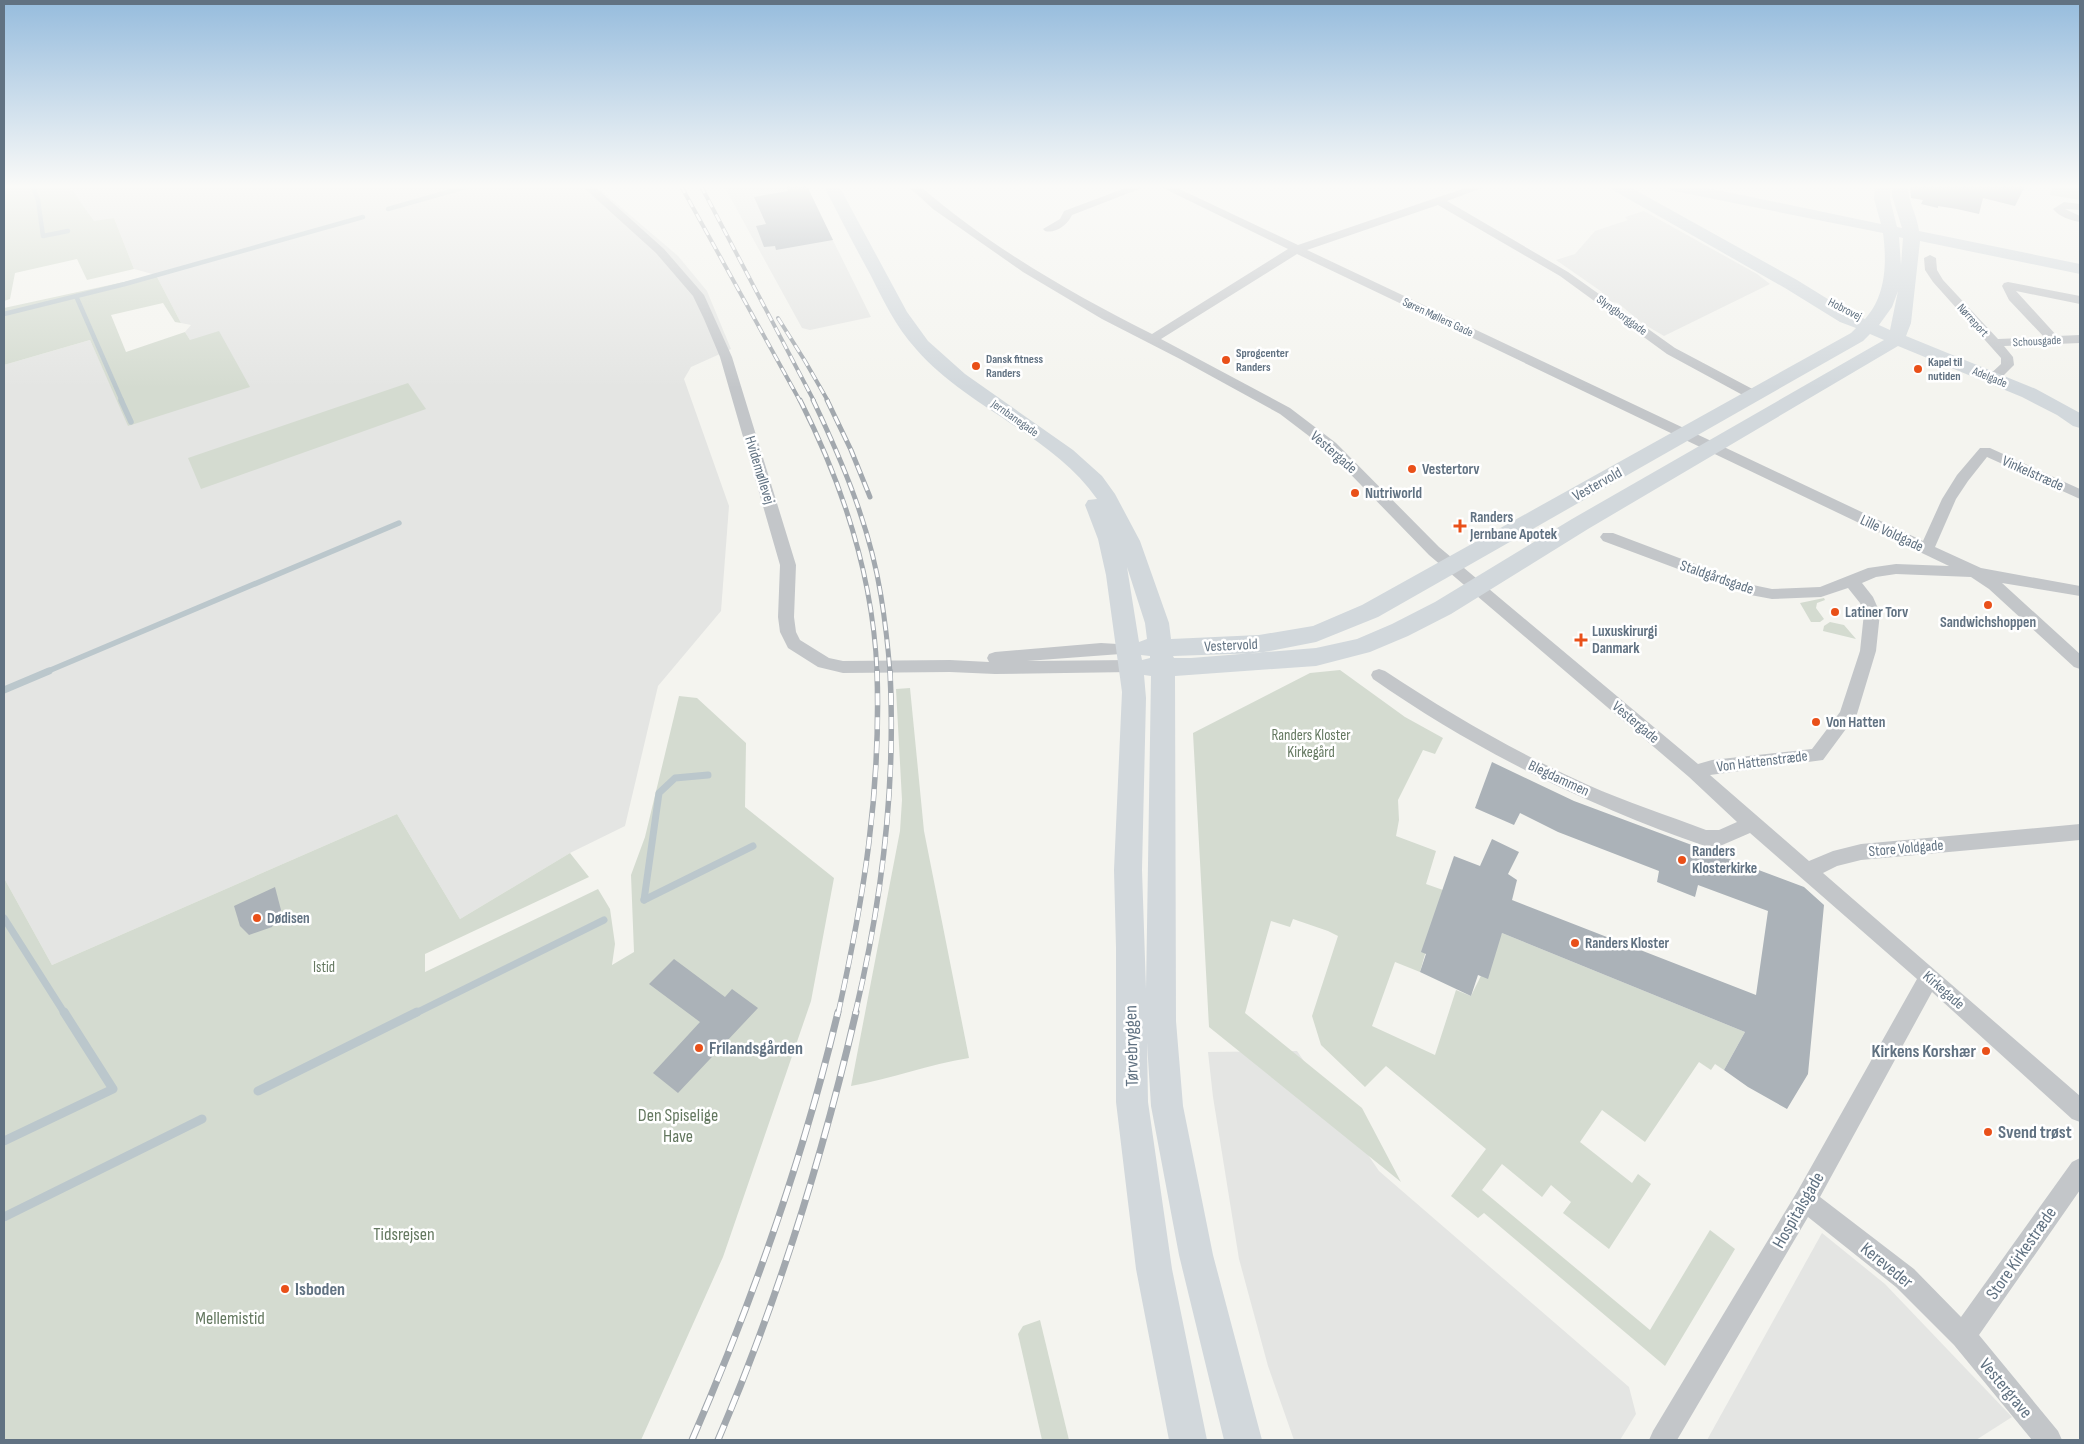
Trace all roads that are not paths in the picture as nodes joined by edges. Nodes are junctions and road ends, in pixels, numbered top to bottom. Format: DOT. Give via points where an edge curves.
graph roads {
  1 [pos="662,253"];
  2 [pos="855,253"];
  3 [pos="867,253"];
  4 [pos="1003,253"];
  5 [pos="1290,253"];
  6 [pos="1302,253"];
  7 [pos="1529,253"];
  8 [pos="1736,253"];
  9 [pos="1892,253"];
  10 [pos="1910,253"];
  11 [pos="2008,253"];
  12 [pos="1930,258"];
  13 [pos="2080,268"];
  14 [pos="2080,300"];
  15 [pos="1870,325"];
  16 [pos="1896,338"];
  17 [pos="1153,339"];
  18 [pos="2080,339"];
  19 [pos="2054,340"];
  20 [pos="1994,343"];
  21 [pos="1992,378"];
  22 [pos="1755,396"];
  23 [pos="2080,422"];
  24 [pos="1685,435"];
  25 [pos="1713,448"];
  26 [pos="2080,494"];
  27 [pos="1608,537"];
  28 [pos="1927,549"];
  29 [pos="1451,565"];
  30 [pos="1976,573"];
  31 [pos="1852,581"];
  32 [pos="1477,587"];
  33 [pos="2080,590"];
  34 [pos="1146,657"];
  35 [pos="2080,662"];
  36 [pos="1379,675"];
  37 [pos="1695,772"];
  38 [pos="1752,824"];
  39 [pos="2080,832"];
  40 [pos="1807,872"];
  41 [pos="1929,977"];
  42 [pos="2080,1111"];
  43 [pos="2080,1170"];
  44 [pos="1805,1200"];
  45 [pos="1963,1336"];
  46 [pos="1188,1440"];
  47 [pos="1243,1440"];
  48 [pos="1662,1440"];
  49 [pos="2049,1440"];
  1 -- 34 [label="street, Hvidemøllevej" via="698,295 726,357 788,566 786,617 794,644 824,663 843,667 994,668"];
  2 -- 34 [label="main road, Jernbanegade" via="910,349 947,383 1069,472 1083,486 1102,518 1125,610"];
  3 -- 34 [label="main road, Jernbanegade" via="899,313 922,345 958,378 1066,454 1095,481 1108,499 1129,542 1157,623"];
  4 -- 17 [label="street, Vestergade" via="1106,316"];
  5 -- 17 [label="street"];
  6 -- 24 [label="street, Søren Møllers Gade"];
  7 -- 22 [label="street, Slyngborggade" via="1564,274 1671,351"];
  8 -- 15 [label="main road, Hobrovej" via="1846,318"];
  9 -- 15 [label="main road, Vestervold" via="1892,280 1883,307"];
  10 -- 16 [label="main road" via="1903,318"];
  11 -- 13 [label="main road"];
  12 -- 20 [label="street, Nørreport" via="1931,270 1940,282"];
  14 -- 19 [label="street" via="2008,286 2013,297"];
  15 -- 16 [label="main road, Hobrovej"];
  15 -- 22 [label="main road, Vestervold" via="1857,337"];
  16 -- 21 [label="main road, Adelgade"];
  16 -- 25 [label="main road, Vestervold" via="1875,354"];
  17 -- 29 [label="street, Vestergade" via="1290,414 1331,446"];
  18 -- 19 [label="street, Schousgade"];
  19 -- 20 [label="street, Schousgade"];
  20 -- 21 [label="street, Nørreport" via="2006,357 2008,365"];
  21 -- 23 [label="main road, Adelgade" via="2048,402"];
  22 -- 24 [label="main road, Vestervold"];
  24 -- 25 [label="street, Søren Møllers Gade"];
  24 -- 29 [label="main road, Vestervold"];
  25 -- 28 [label="street, Lille Voldgade"];
  25 -- 32 [label="main road, Vestervold"];
  26 -- 28 [label="street, Vinkelstræde" via="1985,451 1962,478"];
  27 -- 31 [label="street, Staldgårdsgade" via="1745,590 1772,594 1821,592"];
  28 -- 30 [label="street, Lille Voldgade"];
  29 -- 32 [label="street, Vestergade"];
  29 -- 34 [label="main road, Vestervold" via="1370,610 1316,634"];
  30 -- 31 [label="street, Staldgårdsgade" via="1896,569 1874,572"];
  30 -- 33 [label="street, Lille Voldgade"];
  30 -- 35 [label="street" via="1995,585"];
  31 -- 37 [label="street, Von Hattenstræde" via="1872,613 1868,651 1848,714 1817,754"];
  32 -- 34 [label="main road, Vestervold" via="1400,630 1353,649 1298,658"];
  32 -- 37 [label="street, Vestergade"];
  34 -- 46 [label="main road, Tørvebryggen" via="1134,698 1128,870 1132,1102 1154,1269"];
  34 -- 47 [label="main road, Tørvebryggen" via="1160,1021 1167,1106 1196,1255"];
  36 -- 38 [label="street, Blegdammen" via="1457,725 1583,790 1705,838 1720,838"];
  37 -- 38 [label="street, Vestergade"];
  38 -- 40 [label="street"];
  39 -- 40 [label="street, Store Voldgade" via="1861,852 1833,859"];
  40 -- 41 [label="street, Kirkegade"];
  41 -- 42 [label="street, Kirkegade"];
  41 -- 44 [label="street, Hospitalsgade"];
  43 -- 45 [label="street, Store Kirkestræde"];
  44 -- 45 [label="street, Kereveder" via="1906,1278"];
  44 -- 48 [label="street, Hospitalsgade"];
  45 -- 49 [label="street, Vestergrave"];
}
